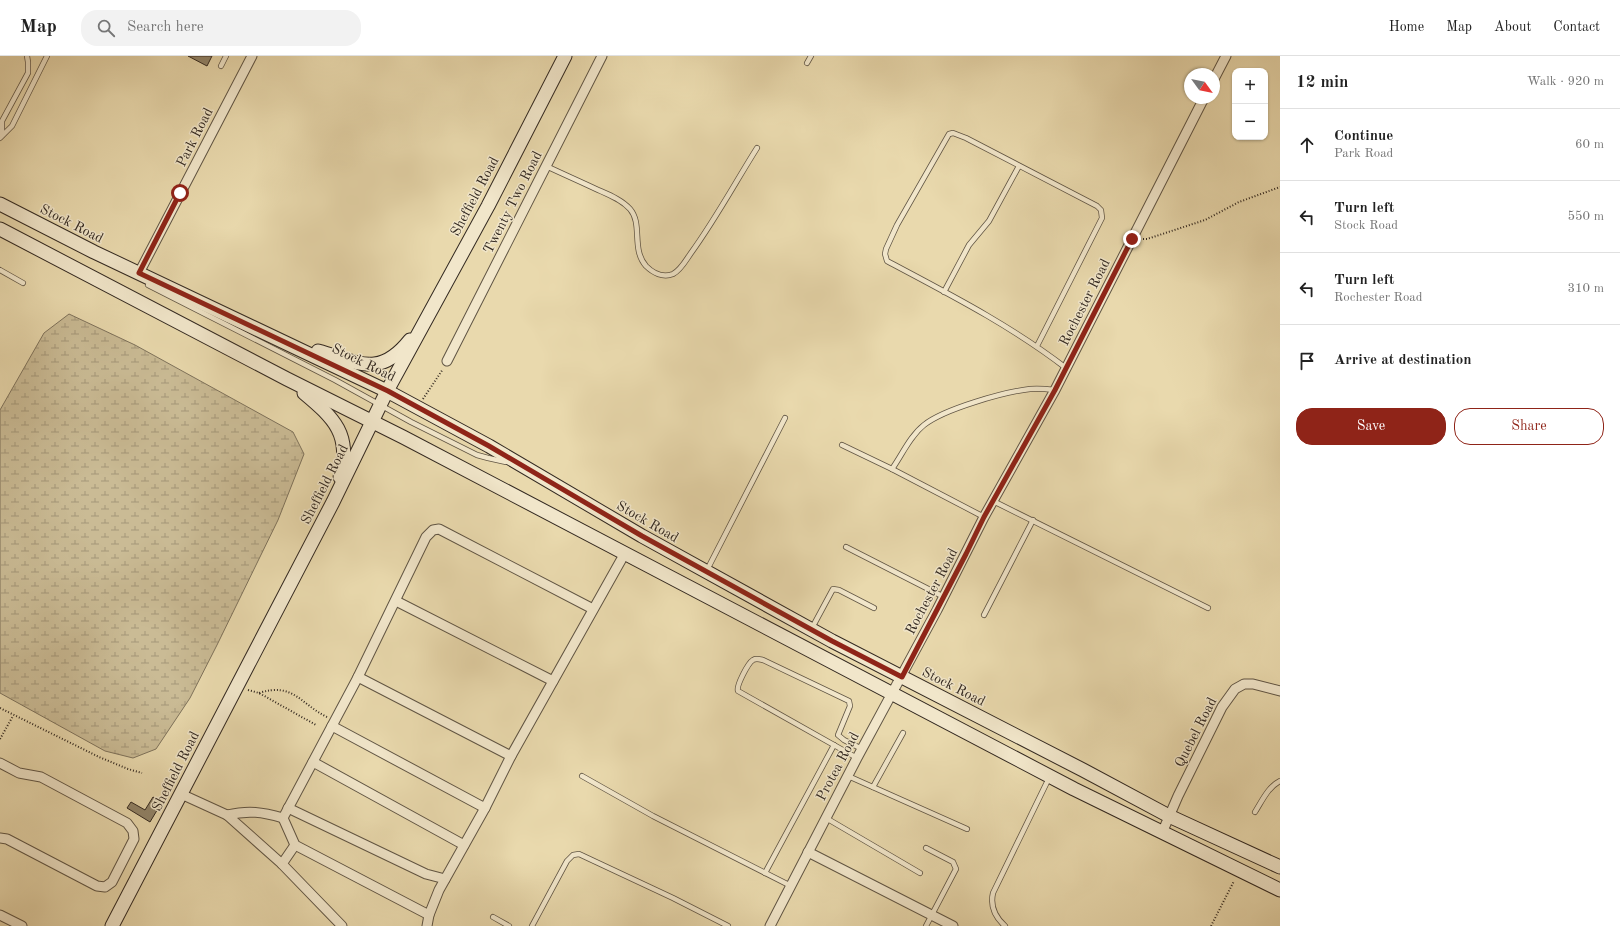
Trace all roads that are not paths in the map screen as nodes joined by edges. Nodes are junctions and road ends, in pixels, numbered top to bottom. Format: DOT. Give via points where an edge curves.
graph roads {
  1 [pos="27,56"];
  2 [pos="47,56"];
  3 [pos="226,56"];
  4 [pos="252,56"];
  5 [pos="565,56"];
  6 [pos="602,56"];
  7 [pos="810,56"];
  8 [pos="1226,56"];
  9 [pos="807,63"];
  10 [pos="221,66"];
  11 [pos="1220,68"];
  12 [pos="1201,104"];
  13 [pos="1,137"];
  14 [pos="756,148"];
  15 [pos="546,166"];
  16 [pos="1019,166"];
  17 [pos="0,204"];
  18 [pos="0,229"];
  19 [pos="0,270"];
  20 [pos="138,277"];
  21 [pos="24,283"];
  22 [pos="944,292"];
  23 [pos="428,315"];
  24 [pos="287,343"];
  25 [pos="1037,346"];
  26 [pos="447,361"];
  27 [pos="1066,368"];
  28 [pos="287,379"];
  29 [pos="1055,390"];
  30 [pos="388,391"];
  31 [pos="380,405"];
  32 [pos="785,418"];
  33 [pos="372,422"];
  34 [pos="842,445"];
  35 [pos="519,464"];
  36 [pos="892,469"];
  37 [pos="993,501"];
  38 [pos="333,502"];
  39 [pos="984,517"];
  40 [pos="1033,520"];
  41 [pos="846,547"];
  42 [pos="625,553"];
  43 [pos="706,572"];
  44 [pos="944,597"];
  45 [pos="396,601"];
  46 [pos="593,608"];
  47 [pos="874,608"];
  48 [pos="1208,608"];
  49 [pos="984,615"];
  50 [pos="812,629"];
  51 [pos="358,677"];
  52 [pos="902,677"];
  53 [pos="553,681"];
  54 [pos="1280,691"];
  55 [pos="892,694"];
  56 [pos="333,723"];
  57 [pos="903,733"];
  58 [pos="834,745"];
  59 [pos="862,749"];
  60 [pos="511,756"];
  61 [pos="857,758"];
  62 [pos="313,762"];
  63 [pos="0,763"];
  64 [pos="582,776"];
  65 [pos="848,776"];
  66 [pos="1050,776"];
  67 [pos="1280,781"];
  68 [pos="873,787"];
  69 [pos="181,794"];
  70 [pos="288,808"];
  71 [pos="485,808"];
  72 [pos="1255,812"];
  73 [pos="226,815"];
  74 [pos="1169,816"];
  75 [pos="283,818"];
  76 [pos="826,818"];
  77 [pos="967,829"];
  78 [pos="1162,833"];
  79 [pos="0,838"];
  80 [pos="295,845"];
  81 [pos="464,846"];
  82 [pos="926,848"];
  83 [pos="808,852"];
  84 [pos="282,864"];
  85 [pos="1280,866"];
  86 [pos="765,873"];
  87 [pos="920,873"];
  88 [pos="445,879"];
  89 [pos="791,886"];
  90 [pos="1280,890"];
  91 [pos="0,915"];
  92 [pos="931,916"];
  93 [pos="492,917"];
  94 [pos="426,922"];
  95 [pos="506,925"];
  96 [pos="22,926"];
  97 [pos="112,926"];
  98 [pos="342,926"];
  99 [pos="532,926"];
  100 [pos="728,926"];
  101 [pos="770,926"];
  102 [pos="926,926"];
  103 [pos="952,926"];
  104 [pos="1005,926"];
  1 -- 13 [label="lane" via="28,73 2,121"];
  2 -- 13 [label="lane" via="12,126"];
  3 -- 10 [label="lane"];
  4 -- 20 [label="street, Park Road"];
  5 -- 23 [label="main road, Sheffield Road" via="488,206"];
  6 -- 15 [label="street, Twenty Two Road"];
  7 -- 9 [label="lane"];
  8 -- 11 [label="street"];
  12 -- 27 [label="street, Rochester Road"];
  14 -- 15 [label="lane" via="700,242 676,272 665,276 653,272 638,253 637,229 630,210 623,203"];
  15 -- 26 [label="street, Twenty Two Road"];
  16 -- 22 [label="lane"];
  16 -- 22 [label="lane" via="953,133 948,134 945,139 897,225 885,254 887,261"];
  16 -- 25 [label="lane" via="1097,206 1103,214"];
  17 -- 20 [label="main road, Stock Road"];
  18 -- 28 [label="main road"];
  19 -- 21 [label="lane"];
  20 -- 24 [label="main road, Stock Road"];
  20 -- 31 [label="lane"];
  22 -- 25 [label="lane" via="1005,325"];
  23 -- 24 [label="main road" via="403,349 381,363 366,365"];
  23 -- 30 [label="main road, Sheffield Road"];
  24 -- 30 [label="main road, Stock Road"];
  25 -- 27 [label="lane"];
  27 -- 29 [label="street, Rochester Road"];
  28 -- 33 [label="main road"];
  28 -- 38 [label="main road" via="329,415 342,435 344,463"];
  29 -- 36 [label="lane" via="1020,390 939,414 915,434"];
  29 -- 37 [label="street, Rochester Road"];
  30 -- 31 [label="main road, Sheffield Road"];
  30 -- 35 [label="main road, Stock Road"];
  31 -- 33 [label="main road, Sheffield Road"];
  31 -- 35 [label="lane" via="473,453"];
  32 -- 43 [label="lane"];
  33 -- 38 [label="main road, Sheffield Road"];
  33 -- 42 [label="main road"];
  34 -- 36 [label="lane"];
  35 -- 43 [label="main road, Stock Road"];
  36 -- 39 [label="lane"];
  37 -- 39 [label="street, Rochester Road"];
  37 -- 40 [label="lane"];
  38 -- 69 [label="main road, Sheffield Road"];
  39 -- 44 [label="street, Rochester Road"];
  40 -- 48 [label="lane"];
  40 -- 49 [label="lane"];
  41 -- 44 [label="lane"];
  42 -- 46 [label="street"];
  42 -- 55 [label="main road"];
  43 -- 50 [label="main road, Stock Road"];
  44 -- 52 [label="street, Rochester Road"];
  45 -- 46 [label="street" via="426,537 436,529"];
  45 -- 51 [label="street"];
  45 -- 53 [label="street"];
  46 -- 53 [label="street"];
  47 -- 50 [label="lane" via="833,589"];
  50 -- 52 [label="main road, Stock Road"];
  51 -- 56 [label="street"];
  51 -- 60 [label="street"];
  52 -- 55 [label="street, Rochester Road"];
  52 -- 74 [label="main road, Stock Road"];
  53 -- 60 [label="street"];
  54 -- 74 [label="street, Quebel Road" via="1253,684 1244,684 1235,689 1222,706"];
  55 -- 59 [label="street, Protea Road"];
  55 -- 66 [label="main road"];
  56 -- 62 [label="street"];
  56 -- 71 [label="street"];
  57 -- 68 [label="lane"];
  58 -- 59 [label="lane" via="738,691 738,685 751,661 762,660 849,701 850,706 838,735"];
  58 -- 61 [label="lane"];
  58 -- 86 [label="lane"];
  59 -- 61 [label="street, Protea Road"];
  60 -- 71 [label="street"];
  61 -- 65 [label="street, Protea Road"];
  62 -- 70 [label="street"];
  62 -- 81 [label="street"];
  63 -- 79 [label="street" via="19,773 41,777 127,823 133,831 134,839 112,882 105,887 97,886 7,839"];
  64 -- 86 [label="lane" via="653,816"];
  65 -- 68 [label="lane"];
  65 -- 76 [label="street, Protea Road"];
  66 -- 78 [label="main road"];
  66 -- 104 [label="lane" via="993,893 992,908"];
  67 -- 72 [label="lane" via="1272,787"];
  68 -- 77 [label="lane"];
  69 -- 73 [label="street"];
  69 -- 97 [label="main road, Sheffield Road"];
  70 -- 75 [label="street"];
  70 -- 88 [label="street" via="426,874"];
  71 -- 81 [label="street"];
  73 -- 75 [label="street" via="243,811"];
  73 -- 84 [label="street"];
  74 -- 78 [label="street, Quebel Road"];
  74 -- 85 [label="main road, Stock Road"];
  75 -- 80 [label="street"];
  76 -- 83 [label="street, Protea Road"];
  76 -- 87 [label="lane"];
  78 -- 90 [label="main road"];
  80 -- 84 [label="street"];
  80 -- 94 [label="street"];
  81 -- 88 [label="street"];
  82 -- 92 [label="lane" via="953,862 956,869"];
  83 -- 89 [label="street, Protea Road"];
  83 -- 92 [label="street"];
  84 -- 98 [label="street"];
  86 -- 89 [label="lane"];
  88 -- 94 [label="street"];
  89 -- 101 [label="street, Protea Road"];
  91 -- 96 [label="street"];
  92 -- 102 [label="lane"];
  92 -- 103 [label="street"];
  93 -- 95 [label="lane"];
  99 -- 100 [label="lane" via="567,861 573,855 579,854"];
}
